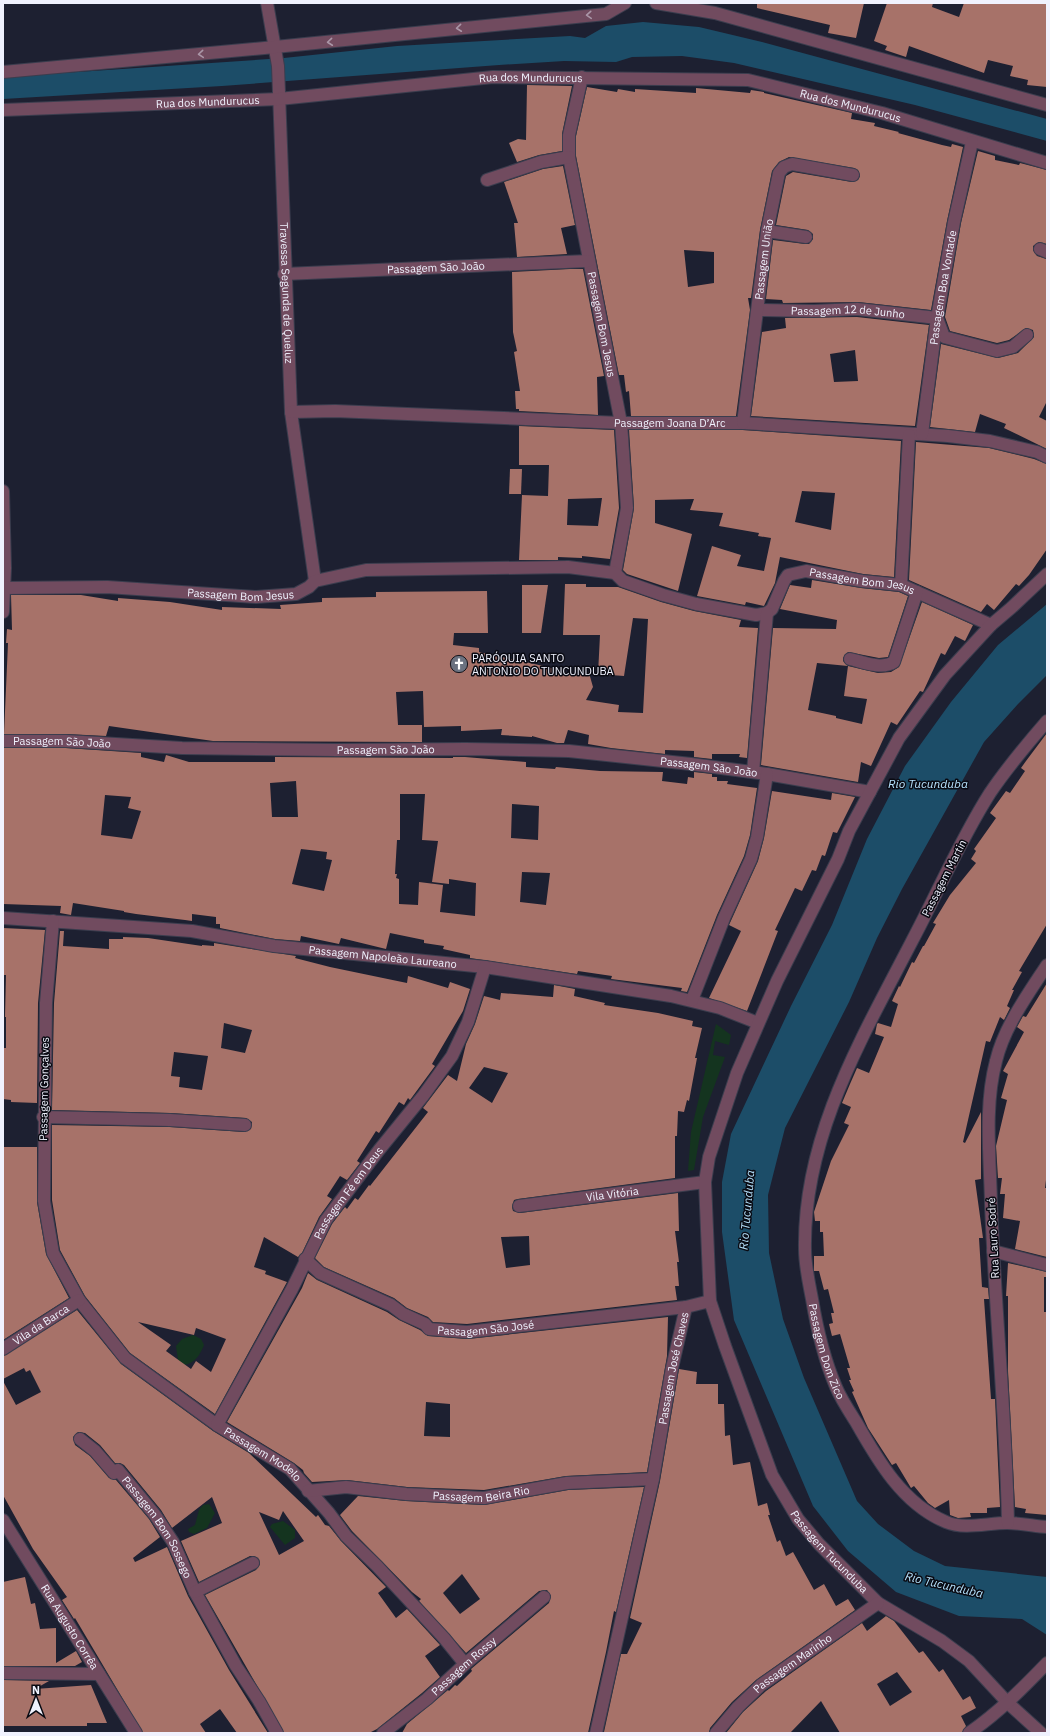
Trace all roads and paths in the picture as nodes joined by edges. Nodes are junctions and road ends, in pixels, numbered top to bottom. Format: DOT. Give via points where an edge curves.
graph roads {
  1 [pos="267,3"];
  2 [pos="625,3"];
  3 [pos="656,3"];
  4 [pos="275,47"];
  5 [pos="3,72"];
  6 [pos="582,77"];
  7 [pos="279,94"];
  8 [pos="1047,105"];
  9 [pos="3,110"];
  10 [pos="972,142"];
  11 [pos="569,157"];
  12 [pos="1047,163"];
  13 [pos="853,175"];
  14 [pos="487,180"];
  15 [pos="767,231"];
  16 [pos="806,237"];
  17 [pos="588,261"];
  18 [pos="284,274"];
  19 [pos="758,310"];
  20 [pos="937,318"];
  21 [pos="1027,335"];
  22 [pos="290,412"];
  23 [pos="621,423"];
  24 [pos="744,424"];
  25 [pos="922,434"];
  26 [pos="908,435"];
  27 [pos="1047,457"];
  28 [pos="3,492"];
  29 [pos="615,572"];
  30 [pos="1047,574"];
  31 [pos="315,581"];
  32 [pos="901,585"];
  33 [pos="4,588"];
  34 [pos="916,592"];
  35 [pos="3,612"];
  36 [pos="766,614"];
  37 [pos="991,624"];
  38 [pos="850,659"];
  39 [pos="1047,721"];
  40 [pos="3,741"];
  41 [pos="753,772"];
  42 [pos="766,774"];
  43 [pos="870,792"];
  44 [pos="3,918"];
  45 [pos="53,921"];
  46 [pos="1047,965"];
  47 [pos="485,967"];
  48 [pos="692,1000"];
  49 [pos="758,1023"];
  50 [pos="858,1046"];
  51 [pos="43,1117"];
  52 [pos="245,1124"];
  53 [pos="705,1182"];
  54 [pos="519,1206"];
  55 [pos="993,1251"];
  56 [pos="55,1257"];
  57 [pos="305,1259"];
  58 [pos="1047,1265"];
  59 [pos="79,1300"];
  60 [pos="710,1301"];
  61 [pos="686,1306"];
  62 [pos="3,1349"];
  63 [pos="218,1425"];
  64 [pos="80,1439"];
  65 [pos="652,1479"];
  66 [pos="308,1491"];
  67 [pos="3,1520"];
  68 [pos="1008,1523"];
  69 [pos="1047,1527"];
  70 [pos="253,1563"];
  71 [pos="195,1592"];
  72 [pos="544,1597"];
  73 [pos="878,1603"];
  74 [pos="1047,1663"];
  75 [pos="465,1664"];
  76 [pos="3,1674"];
  77 [pos="99,1674"];
  78 [pos="1008,1702"];
  79 [pos="136,1733"];
  80 [pos="277,1733"];
  81 [pos="383,1733"];
  82 [pos="596,1733"];
  83 [pos="716,1733"];
  84 [pos="969,1733"];
  85 [pos="1041,1733"];
  1 -- 4 [label="street, Travessa Segunda de Queluz"];
  2 -- 4 [label="street, one-way" via="606,14"];
  3 -- 8 [label="street" via="716,13"];
  4 -- 5 [label="street, one-way"];
  4 -- 7 [label="street, Travessa Segunda de Queluz"];
  6 -- 7 [label="street, Rua dos Mundurucus" via="493,77"];
  6 -- 10 [label="street, Rua dos Mundurucus" via="748,80 882,113"];
  6 -- 11 [label="street, Passagem Bom Jesus" via="569,135"];
  7 -- 9 [label="street, Rua dos Mundurucus"];
  7 -- 18 [label="street, Travessa Segunda de Queluz"];
  10 -- 12 [label="street, Rua dos Mundurucus"];
  10 -- 20 [label="street, Passagem Boa Vontade" via="954,222"];
  11 -- 14 [label="street" via="534,164"];
  11 -- 17 [label="street, Passagem Bom Jesus"];
  13 -- 15 [label="street, Passagem União" via="808,166 784,166 778,177"];
  15 -- 16 [label="street"];
  15 -- 19 [label="street, Passagem União"];
  17 -- 18 [label="street, Passagem São João"];
  17 -- 23 [label="street, Passagem Bom Jesus"];
  18 -- 22 [label="street, Travessa Segunda de Queluz"];
  19 -- 20 [label="street, Passagem 12 de Junho" via="857,309"];
  19 -- 24 [label="street, Passagem União"];
  20 -- 21 [label="street" via="944,338 997,351 1013,347"];
  20 -- 25 [label="street, Passagem Boa Vontade"];
  22 -- 23 [label="street, Passagem Joana D’Arc" via="335,411"];
  22 -- 31 [label="street, Travessa Segunda de Queluz"];
  23 -- 24 [label="street, Passagem Joana D’Arc"];
  23 -- 29 [label="street, Passagem Bom Jesus" via="627,508"];
  24 -- 26 [label="street, Passagem Joana D’Arc"];
  25 -- 26 [label="street, Passagem Joana D’Arc"];
  25 -- 27 [label="street, Passagem Joana D’Arc" via="990,441 1037,452"];
  26 -- 32 [label="street"];
  28 -- 33 [label="street"];
  29 -- 31 [label="street, Passagem Bom Jesus" via="568,567 366,570"];
  29 -- 36 [label="street, Passagem Bom Jesus" via="623,580 663,595 743,614"];
  30 -- 37 [label="street"];
  31 -- 33 [label="street, Passagem Bom Jesus" via="309,588 296,594 256,597 107,588"];
  32 -- 34 [label="street, Passagem Bom Jesus"];
  32 -- 36 [label="street, Passagem Bom Jesus" via="806,571 796,572 788,575 772,609"];
  33 -- 35 [label="street"];
  34 -- 37 [label="street, Passagem Bom Jesus"];
  34 -- 38 [label="street" via="894,662 882,666"];
  36 -- 41 [label="street"];
  37 -- 43 [label="street" via="927,698 899,738"];
  39 -- 50 [label="street, Passagem Martin" via="990,793 956,853"];
  40 -- 41 [label="street, Passagem São João" via="66,741 198,748 569,752"];
  41 -- 42 [label="street, Passagem São João"];
  42 -- 43 [label="street, Passagem São João"];
  42 -- 48 [label="street" via="757,837 751,859 724,918"];
  43 -- 49 [label="street"];
  44 -- 45 [label="street, Passagem Napoleão Laureano"];
  45 -- 47 [label="street, Passagem Napoleão Laureano" via="192,931 274,946"];
  45 -- 51 [label="street, Passagem Gonçalves" via="46,1003"];
  46 -- 55 [label="street, Rua Lauro Sodré" via="1008,1031 996,1060 989,1134"];
  47 -- 48 [label="street, Passagem Napoleão Laureano"];
  47 -- 57 [label="street, Passagem Fé em Deus" via="468,1022 452,1056 326,1220"];
  48 -- 49 [label="street, Passagem Napoleão Laureano"];
  49 -- 53 [label="street" via="737,1073 711,1150"];
  50 -- 68 [label="street, Passagem Dom Zico" via="821,1136 807,1203 805,1252 818,1334 836,1388 884,1469 908,1496 927,1512 949,1523 972,1526"];
  51 -- 52 [label="street"];
  51 -- 56 [label="street, Passagem Gonçalves" via="44,1201"];
  53 -- 54 [label="street, Vila Vitória"];
  53 -- 60 [label="street"];
  55 -- 58 [label="street"];
  55 -- 68 [label="street, Rua Lauro Sodré"];
  56 -- 59 [label="street, Passagem Modelo"];
  57 -- 61 [label="street, Passagem São José" via="320,1273 391,1305 403,1314 425,1324 429,1329 467,1332"];
  57 -- 63 [label="street, Passagem Fé em Deus"];
  59 -- 62 [label="street, Vila da Barca"];
  59 -- 63 [label="street, Passagem Modelo" via="126,1358"];
  60 -- 61 [label="street, Passagem José Chaves"];
  60 -- 73 [label="street, Passagem Tucunduba" via="772,1475 798,1520"];
  61 -- 65 [label="street, Passagem José Chaves"];
  63 -- 66 [label="street, Passagem Modelo" via="290,1469"];
  64 -- 71 [label="street, Passagem Bom Sossego" via="95,1451 114,1473 118,1470 154,1515 173,1542"];
  65 -- 66 [label="street, Passagem Beira Rio" via="567,1483 484,1498 406,1494 346,1487"];
  65 -- 82 [label="street, Passagem José Chaves"];
  66 -- 75 [label="street, Passagem Modelo" via="346,1536 444,1638"];
  67 -- 77 [label="street, Rua Augusto Corrêa"];
  68 -- 69 [label="street, Passagem Dom Zico"];
  70 -- 71 [label="street, Passagem Bom Sossego"];
  71 -- 80 [label="street, Passagem Bom Sossego"];
  72 -- 75 [label="street, Passagem Rossy"];
  73 -- 78 [label="street, Passagem Tucunduba" via="969,1660"];
  73 -- 83 [label="street, Passagem Marinho" via="761,1685"];
  74 -- 78 [label="street"];
  75 -- 81 [label="street, Passagem Rossy" via="427,1699"];
  76 -- 77 [label="street"];
  77 -- 79 [label="street, Rua Augusto Corrêa"];
  78 -- 84 [label="street" via="990,1719"];
  78 -- 85 [label="street, Passagem Tucunduba"];
}
